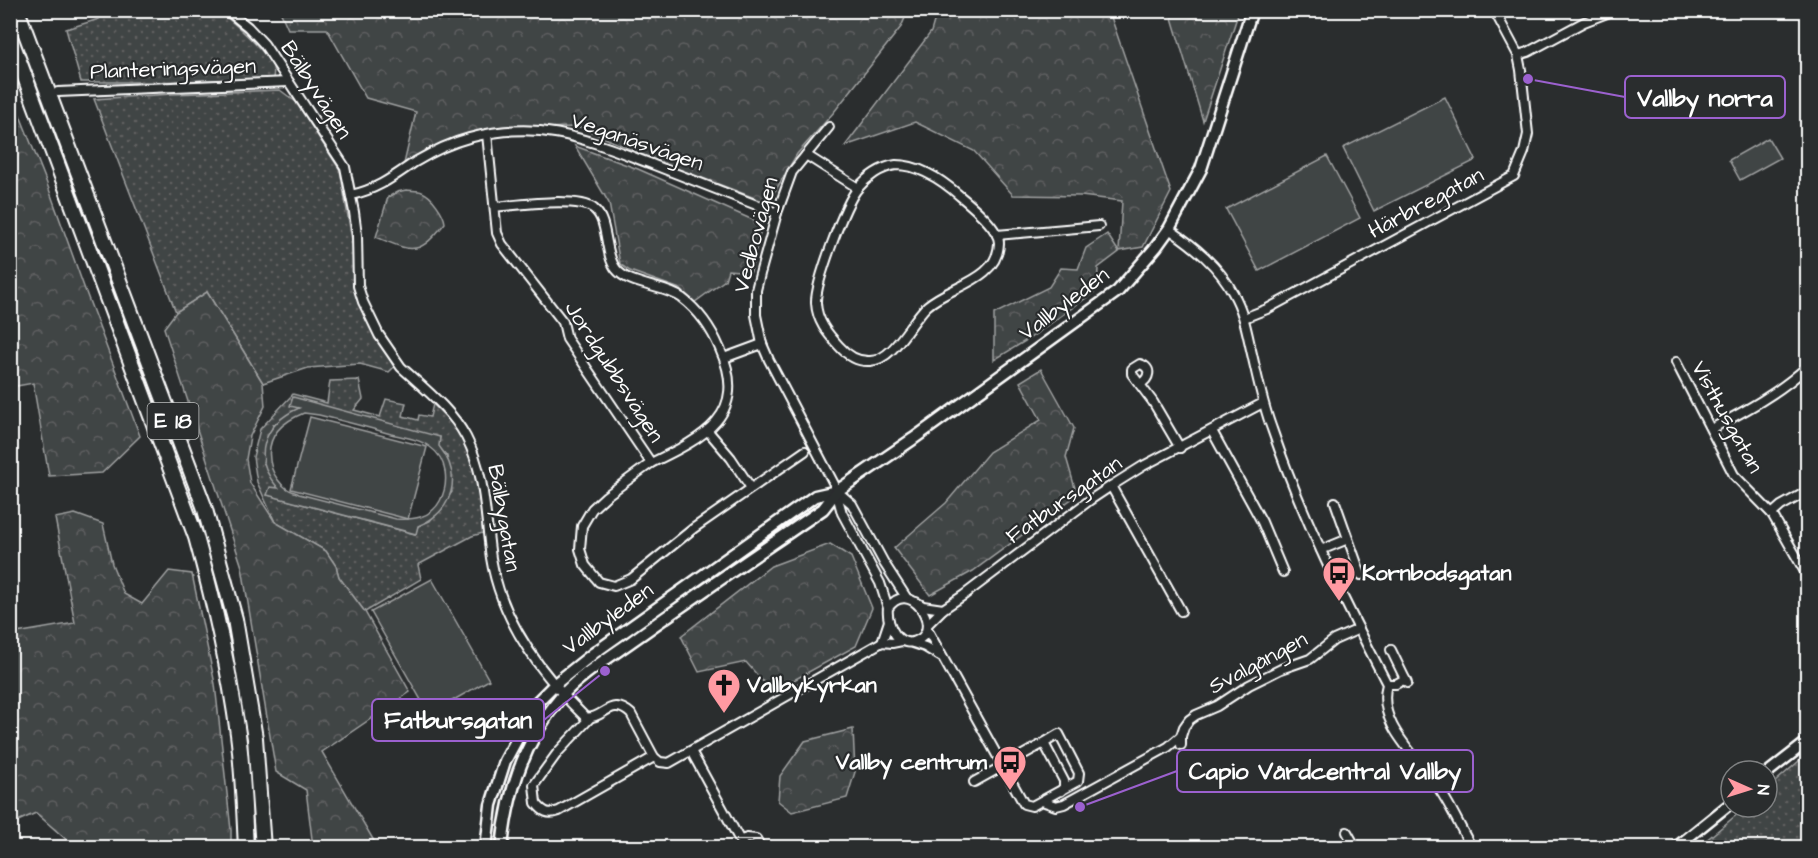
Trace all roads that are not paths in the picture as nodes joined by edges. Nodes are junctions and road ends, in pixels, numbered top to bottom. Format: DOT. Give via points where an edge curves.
graph roads {
  1 [pos="17,10"];
  2 [pos="227,10"];
  3 [pos="1252,10"];
  4 [pos="1494,10"];
  5 [pos="1615,10"];
  6 [pos="10,37"];
  7 [pos="1518,55"];
  8 [pos="289,82"];
  9 [pos="58,92"];
  10 [pos="829,127"];
  11 [pos="487,134"];
  12 [pos="806,155"];
  13 [pos="345,167"];
  14 [pos="858,188"];
  15 [pos="351,195"];
  16 [pos="495,207"];
  17 [pos="777,213"];
  18 [pos="1099,226"];
  19 [pos="1169,229"];
  20 [pos="998,235"];
  21 [pos="1244,318"];
  22 [pos="762,344"];
  23 [pos="724,358"];
  24 [pos="1676,362"];
  25 [pos="1808,366"];
  26 [pos="1140,384"];
  27 [pos="1263,403"];
  28 [pos="1711,429"];
  29 [pos="1212,430"];
  30 [pos="708,431"];
  31 [pos="1180,448"];
  32 [pos="805,451"];
  33 [pos="651,463"];
  34 [pos="1111,486"];
  35 [pos="751,488"];
  36 [pos="837,491"];
  37 [pos="1808,491"];
  38 [pos="1335,502"];
  39 [pos="1772,514"];
  40 [pos="1348,539"];
  41 [pos="1321,550"];
  42 [pos="1283,572"];
  43 [pos="1361,575"];
  44 [pos="1808,577"];
  45 [pos="909,599"];
  46 [pos="888,608"];
  47 [pos="943,609"];
  48 [pos="1181,611"];
  49 [pos="889,621"];
  50 [pos="927,627"];
  51 [pos="1359,629"];
  52 [pos="902,641"];
  53 [pos="882,642"];
  54 [pos="912,642"];
  55 [pos="1391,650"];
  56 [pos="941,656"];
  57 [pos="555,684"];
  58 [pos="1387,684"];
  59 [pos="562,695"];
  60 [pos="590,718"];
  61 [pos="1181,736"];
  62 [pos="1044,743"];
  63 [pos="1806,744"];
  64 [pos="1181,745"];
  65 [pos="691,751"];
  66 [pos="654,757"];
  67 [pos="1779,764"];
  68 [pos="1002,766"];
  69 [pos="974,782"];
  70 [pos="1061,791"];
  71 [pos="1042,801"];
  72 [pos="1719,812"];
  73 [pos="1347,832"];
  74 [pos="739,839"];
  75 [pos="246,848"];
  76 [pos="263,848"];
  77 [pos="486,848"];
  78 [pos="502,848"];
  79 [pos="744,848"];
  80 [pos="761,848"];
  81 [pos="1356,848"];
  82 [pos="1472,848"];
  83 [pos="1675,848"];
  1 -- 76 [label="highway, E 18" via="204,506 235,619 255,738"];
  2 -- 8 [label="street, Bälbyvägen" via="264,44"];
  3 -- 19 [label="main road, Vallbyleden" via="1201,169"];
  4 -- 7 [label="street, Härbregatan"];
  5 -- 7 [label="street"];
  6 -- 75 [label="highway, E 18" via="196,537 218,618 238,734"];
  7 -- 21 [label="street, Härbregatan" via="1528,134 1514,176"];
  8 -- 9 [label="street, Planteringsvägen"];
  8 -- 13 [label="street, Bälbyvägen"];
  10 -- 12 [label="street, Vedbovägen"];
  11 -- 15 [label="street, Veganäsvägen" via="442,148 368,191"];
  11 -- 16 [label="street, Jordgubbsvägen"];
  11 -- 17 [label="street, Veganäsvägen" via="534,130 578,137"];
  12 -- 14 [label="street"];
  12 -- 17 [label="street, Vedbovägen" via="792,172"];
  13 -- 15 [label="street, Bälbygatan"];
  14 -- 20 [label="street" via="884,168 917,168 953,189"];
  14 -- 20 [label="street" via="820,279 816,304 825,330 841,349 859,361 884,357 927,306 979,277 995,258"];
  15 -- 57 [label="street, Bälbygatan" via="358,286 363,302 401,368 447,410 469,442 482,479 491,557 500,593 513,624"];
  16 -- 23 [label="street, Jordgubbsvägen" via="576,203 594,208 601,219 615,269 624,277 681,298 714,334"];
  16 -- 33 [label="street, Jordgubbsvägen" via="496,233 502,244 563,322 567,339"];
  17 -- 22 [label="street, Vedbovägen" via="756,290"];
  18 -- 20 [label="street"];
  19 -- 21 [label="street" via="1223,277"];
  19 -- 36 [label="main road, Vallbyleden" via="1118,291"];
  21 -- 27 [label="street"];
  22 -- 23 [label="street"];
  22 -- 36 [label="street, Vedbovägen"];
  23 -- 30 [label="street, Jordgubbsvägen" via="730,389 724,411"];
  24 -- 28 [label="street, Visthusgatan"];
  25 -- 28 [label="street" via="1786,385"];
  26 -- 31 [label="street"];
  27 -- 29 [label="street, Fatbursgatan"];
  27 -- 41 [label="street"];
  28 -- 39 [label="street, Visthusgatan" via="1734,475"];
  29 -- 31 [label="street, Fatbursgatan"];
  29 -- 42 [label="street" via="1262,522"];
  30 -- 33 [label="street, Jordgubbsvägen"];
  30 -- 35 [label="street"];
  31 -- 34 [label="street, Fatbursgatan"];
  32 -- 35 [label="street"];
  33 -- 35 [label="street" via="606,496 582,525 580,549 585,565 599,582 615,586 631,579"];
  34 -- 47 [label="street, Fatbursgatan"];
  34 -- 48 [label="street"];
  36 -- 45 [label="street" via="852,504"];
  36 -- 46 [label="street" via="842,513 880,583"];
  36 -- 57 [label="main road, Vallbyleden" via="815,496"];
  36 -- 59 [label="main road, Vallbyleden" via="823,509 608,658"];
  37 -- 39 [label="street"];
  38 -- 40 [label="street"];
  39 -- 44 [label="street, Visthusgatan"];
  40 -- 41 [label="street"];
  40 -- 43 [label="street"];
  41 -- 51 [label="street"];
  45 -- 46 [label="street" via="898,598"];
  45 -- 47 [label="street"];
  45 -- 50 [label="street" via="922,611"];
  46 -- 49 [label="street"];
  47 -- 50 [label="street, Fatbursgatan"];
  49 -- 52 [label="street"];
  49 -- 53 [label="street"];
  50 -- 54 [label="street" via="923,637"];
  50 -- 56 [label="street"];
  51 -- 58 [label="street"];
  51 -- 61 [label="street, Svalgången" via="1334,640 1310,659 1281,669 1196,715"];
  52 -- 53 [label="street"];
  52 -- 54 [label="street"];
  53 -- 65 [label="street"];
  54 -- 56 [label="street"];
  55 -- 58 [label="street" via="1406,681"];
  56 -- 68 [label="street"];
  57 -- 59 [label="street"];
  57 -- 77 [label="main road, Vallbyleden" via="537,702 505,761 491,805"];
  58 -- 82 [label="street" via="1386,712 1409,752 1436,783"];
  59 -- 60 [label="street"];
  59 -- 78 [label="main road, Vallbyleden" via="532,741 515,779"];
  60 -- 66 [label="street" via="621,707 631,714"];
  60 -- 66 [label="street" via="534,785 536,803 546,813 559,811"];
  61 -- 64 [label="street"];
  61 -- 71 [label="street, Svalgången" via="1064,804 1056,806"];
  62 -- 68 [label="street"];
  62 -- 70 [label="street" via="1064,781"];
  62 -- 70 [label="street" via="1059,734 1079,772 1078,781"];
  63 -- 67 [label="street"];
  65 -- 66 [label="street" via="669,763"];
  65 -- 74 [label="street"];
  68 -- 69 [label="street"];
  68 -- 71 [label="street, Svalgången" via="1024,804 1032,806"];
  70 -- 71 [label="street"];
  72 -- 83 [label="street"];
  73 -- 81 [label="street"];
  74 -- 79 [label="street"];
  74 -- 80 [label="street" via="756,839"];
}
